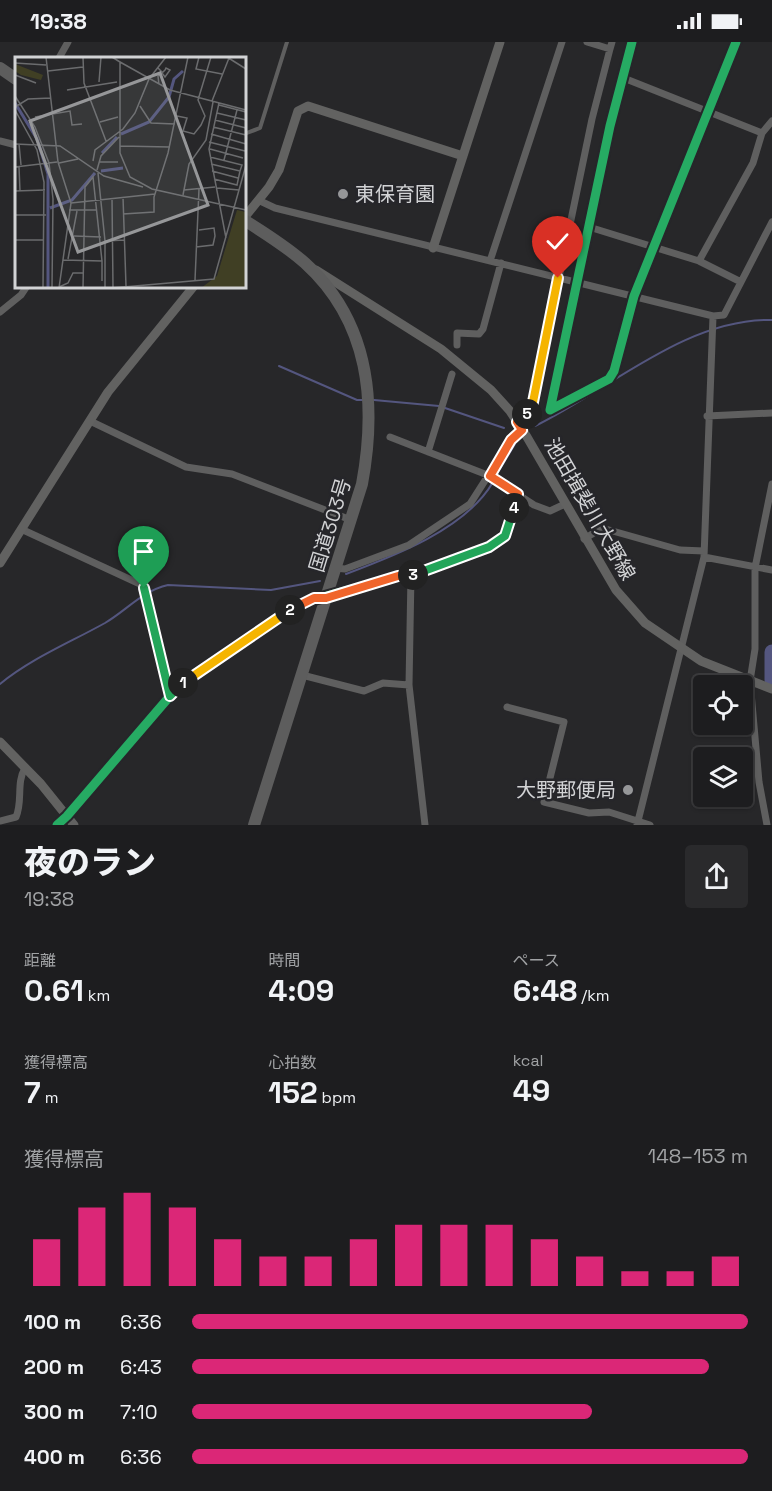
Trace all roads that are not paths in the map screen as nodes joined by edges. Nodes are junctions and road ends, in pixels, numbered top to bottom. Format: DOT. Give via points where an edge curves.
graph roads {
  1 [pos="68,42"];
  2 [pos="287,42"];
  3 [pos="500,42"];
  4 [pos="562,42"];
  5 [pos="587,42"];
  6 [pos="632,42"];
  7 [pos="736,42"];
  8 [pos="611,46"];
  9 [pos="60,57"];
  10 [pos="0,68"];
  11 [pos="0,74"];
  12 [pos="621,77"];
  13 [pos="15,78"];
  14 [pos="15,84"];
  15 [pos="709,111"];
  16 [pos="772,121"];
  17 [pos="246,133"];
  18 [pos="762,133"];
  19 [pos="0,141"];
  20 [pos="15,143"];
  21 [pos="463,156"];
  22 [pos="258,200"];
  23 [pos="246,216"];
  24 [pos="246,220"];
  25 [pos="772,222"];
  26 [pos="589,227"];
  27 [pos="246,231"];
  28 [pos="654,247"];
  29 [pos="433,248"];
  30 [pos="490,261"];
  31 [pos="699,261"];
  32 [pos="304,262"];
  33 [pos="501,263"];
  34 [pos="558,278"];
  35 [pos="577,282"];
  36 [pos="741,282"];
  37 [pos="26,288"];
  38 [pos="192,288"];
  39 [pos="634,297"];
  40 [pos="0,312"];
  41 [pos="713,320"];
  42 [pos="457,345"];
  43 [pos="364,368"];
  44 [pos="452,374"];
  45 [pos="772,413"];
  46 [pos="707,416"];
  47 [pos="90,421"];
  48 [pos="519,426"];
  49 [pos="390,437"];
  50 [pos="428,452"];
  51 [pos="490,476"];
  52 [pos="772,484"];
  53 [pos="518,494"];
  54 [pos="565,504"];
  55 [pos="351,520"];
  56 [pos="21,529"];
  57 [pos="584,539"];
  58 [pos="704,554"];
  59 [pos="0,563"];
  60 [pos="335,568"];
  61 [pos="757,568"];
  62 [pos="772,570"];
  63 [pos="411,575"];
  64 [pos="326,598"];
  65 [pos="681,649"];
  66 [pos="302,675"];
  67 [pos="735,675"];
  68 [pos="753,675"];
  69 [pos="753,682"];
  70 [pos="410,685"];
  71 [pos="772,689"];
  72 [pos="170,696"];
  73 [pos="753,696"];
  74 [pos="507,707"];
  75 [pos="0,742"];
  76 [pos="25,768"];
  77 [pos="67,816"];
  78 [pos="0,821"];
  79 [pos="638,823"];
  80 [pos="57,825"];
  81 [pos="74,825"];
  82 [pos="254,825"];
  83 [pos="425,825"];
  84 [pos="650,825"];
  85 [pos="767,825"];
  1 -- 9 [label="street"];
  2 -- 17 [label="lane" via="260,128"];
  3 -- 21 [label="street"];
  4 -- 30 [label="street"];
  5 -- 8 [label="street"];
  6 -- 12 [label="street"];
  7 -- 15 [label="street"];
  8 -- 34 [label="street" via="591,119"];
  10 -- 13 [label="highway"];
  11 -- 14 [label="highway"];
  12 -- 15 [label="street"];
  12 -- 26 [label="street"];
  15 -- 18 [label="street"];
  15 -- 28 [label="street"];
  16 -- 18 [label="street"];
  18 -- 31 [label="street" via="753,163"];
  19 -- 20 [label="street"];
  21 -- 22 [label="street" via="308,106 298,111 279,170"];
  21 -- 29 [label="street"];
  22 -- 23 [label="street"];
  22 -- 29 [label="street" via="274,208"];
  24 -- 32 [label="highway, 国道303号"];
  25 -- 36 [label="street"];
  26 -- 28 [label="street"];
  26 -- 35 [label="street"];
  27 -- 43 [label="highway, 国道303号" via="299,268 319,290 338,316"];
  28 -- 31 [label="street"];
  28 -- 39 [label="street"];
  29 -- 30 [label="street"];
  30 -- 33 [label="street"];
  31 -- 36 [label="street"];
  32 -- 43 [label="highway, 国道303号" via="325,285 356,336"];
  32 -- 48 [label="street, 池田揖斐川大野線" via="463,366 491,390"];
  33 -- 34 [label="street"];
  33 -- 42 [label="street" via="483,329 479,334 457,333"];
  34 -- 35 [label="street"];
  34 -- 48 [label="street" via="532,407"];
  35 -- 39 [label="street"];
  35 -- 39 [label="street" via="550,410 609,379 621,351"];
  36 -- 41 [label="street" via="723,315"];
  37 -- 40 [label="street"];
  38 -- 47 [label="street" via="108,392"];
  39 -- 41 [label="street"];
  41 -- 46 [label="street"];
  43 -- 55 [label="highway, 国道303号" via="370,410 369,446"];
  44 -- 50 [label="street"];
  45 -- 46 [label="street"];
  46 -- 58 [label="street"];
  47 -- 55 [label="street" via="186,467 232,474"];
  47 -- 56 [label="street"];
  48 -- 51 [label="street"];
  48 -- 54 [label="street, 池田揖斐川大野線"];
  49 -- 50 [label="street"];
  50 -- 51 [label="street"];
  51 -- 53 [label="street"];
  51 -- 60 [label="street" via="470,504 409,545 345,569"];
  52 -- 61 [label="street"];
  53 -- 54 [label="street" via="550,511"];
  53 -- 63 [label="street" via="505,536 489,547"];
  54 -- 57 [label="street, 池田揖斐川大野線"];
  55 -- 60 [label="highway, 国道303号"];
  56 -- 59 [label="street"];
  56 -- 72 [label="street" via="140,584 148,598"];
  57 -- 58 [label="street" via="602,528"];
  57 -- 65 [label="street, 池田揖斐川大野線" via="630,608"];
  58 -- 61 [label="street"];
  58 -- 65 [label="street"];
  60 -- 64 [label="highway, 国道303号"];
  61 -- 62 [label="street"];
  61 -- 68 [label="street"];
  63 -- 64 [label="street"];
  63 -- 70 [label="street"];
  64 -- 66 [label="highway, 国道303号"];
  64 -- 72 [label="street" via="298,604 205,667"];
  65 -- 67 [label="street, 池田揖斐川大野線"];
  65 -- 79 [label="street"];
  66 -- 70 [label="street" via="364,691 383,682"];
  66 -- 82 [label="highway, 国道303号"];
  69 -- 71 [label="street, 池田揖斐川大野線"];
  70 -- 83 [label="street"];
  72 -- 77 [label="street"];
  73 -- 85 [label="street" via="759,782"];
  74 -- 79 [label="street" via="564,722 544,802 589,813 609,812"];
  75 -- 76 [label="street"];
  76 -- 77 [label="street"];
  76 -- 78 [label="street" via="20,782 20,809 16,817"];
  77 -- 80 [label="street"];
  77 -- 81 [label="street"];
  79 -- 84 [label="street"];
}
